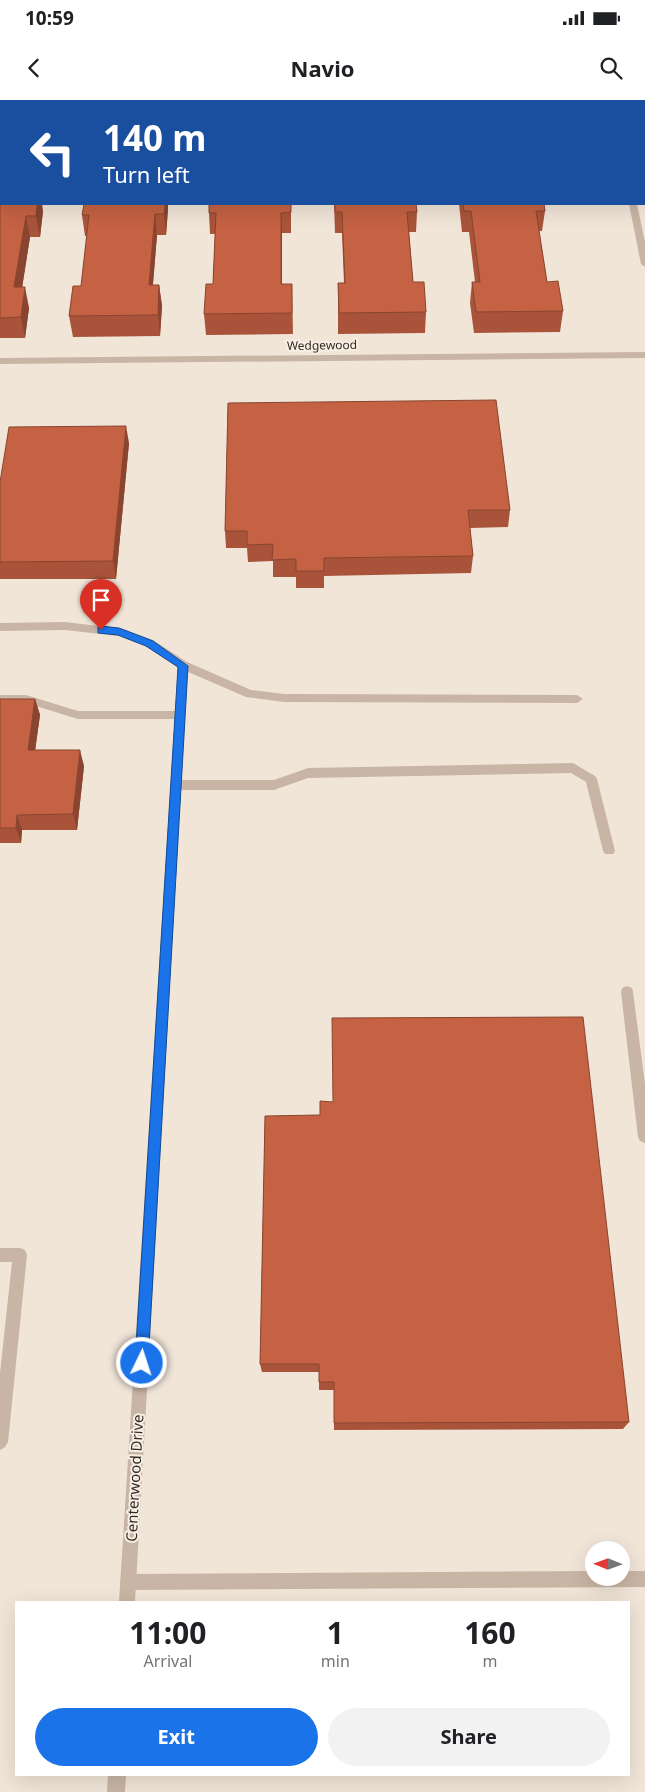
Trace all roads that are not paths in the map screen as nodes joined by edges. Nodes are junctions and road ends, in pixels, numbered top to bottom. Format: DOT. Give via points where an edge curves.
graph roads {
  1 [pos="633,205"];
  2 [pos="644,258"];
  3 [pos="645,355"];
  4 [pos="0,361"];
  5 [pos="0,627"];
  6 [pos="183,666"];
  7 [pos="0,699"];
  8 [pos="577,699"];
  9 [pos="180,715"];
  10 [pos="177,785"];
  11 [pos="609,851"];
  12 [pos="626,992"];
  13 [pos="645,1137"];
  14 [pos="0,1255"];
  15 [pos="0,1442"];
  16 [pos="645,1579"];
  17 [pos="128,1582"];
  18 [pos="127,1601"];
  19 [pos="117,1776"];
  20 [pos="116,1792"];
  1 -- 2 [label="street"];
  3 -- 4 [label="street, Wedgewood"];
  5 -- 6 [label="street" via="65,626 119,632 149,643"];
  6 -- 8 [label="street" via="250,694 284,698"];
  6 -- 9 [label="street, Centerwood Drive"];
  7 -- 9 [label="street" via="26,700 78,714"];
  9 -- 10 [label="street, Centerwood Drive"];
  10 -- 11 [label="street" via="274,785 308,773 573,768 591,779"];
  10 -- 17 [label="street, Centerwood Drive"];
  12 -- 13 [label="street"];
  14 -- 15 [label="street" via="20,1255"];
  16 -- 17 [label="street"];
  17 -- 18 [label="street, Centerwood Drive"];
  19 -- 20 [label="street"];
}
